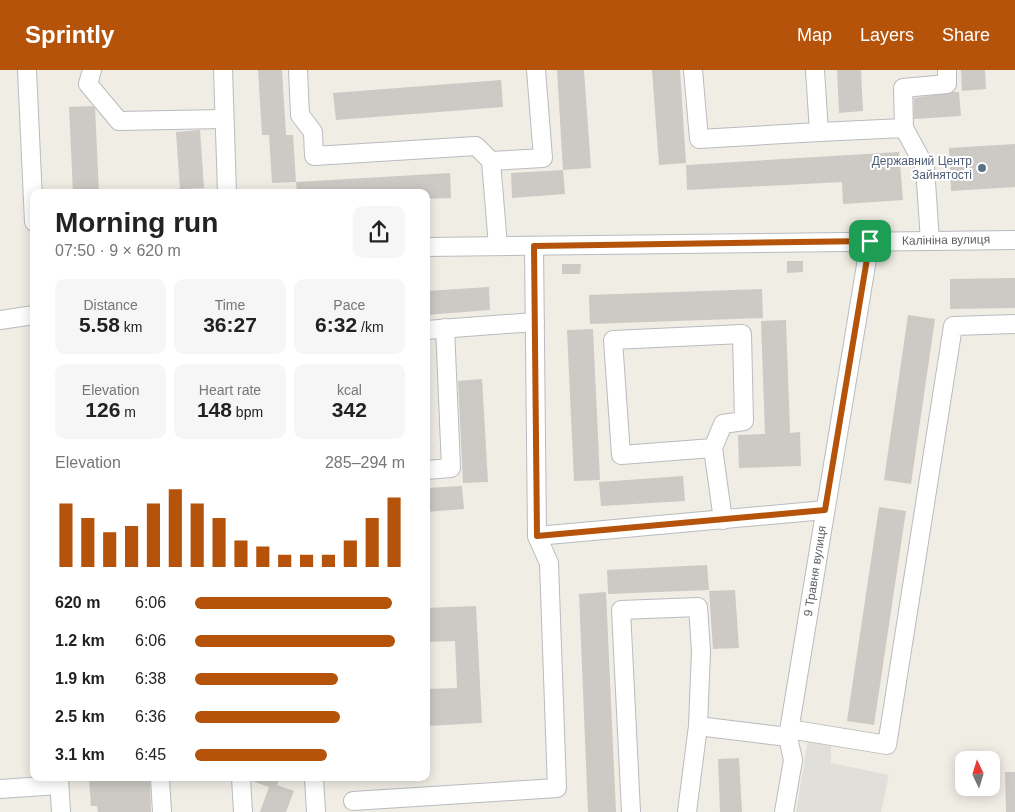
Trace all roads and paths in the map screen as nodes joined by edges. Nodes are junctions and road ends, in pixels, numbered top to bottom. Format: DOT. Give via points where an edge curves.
graph roads {
  1 [pos="27,70"];
  2 [pos="92,70"];
  3 [pos="224,70"];
  4 [pos="298,70"];
  5 [pos="536,70"];
  6 [pos="693,70"];
  7 [pos="815,70"];
  8 [pos="947,70"];
  9 [pos="224,120"];
  10 [pos="904,128"];
  11 [pos="819,132"];
  12 [pos="491,162"];
  13 [pos="32,189"];
  14 [pos="227,189"];
  15 [pos="1015,240"];
  16 [pos="870,241"];
  17 [pos="930,241"];
  18 [pos="498,246"];
  19 [pos="534,246"];
  20 [pos="430,247"];
  21 [pos="30,316"];
  22 [pos="0,320"];
  23 [pos="535,322"];
  24 [pos="1015,324"];
  25 [pos="445,328"];
  26 [pos="430,330"];
  27 [pos="713,448"];
  28 [pos="430,470"];
  29 [pos="825,510"];
  30 [pos="723,520"];
  31 [pos="537,536"];
  32 [pos="698,726"];
  33 [pos="788,733"];
  34 [pos="59,781"];
  35 [pos="160,781"];
  36 [pos="241,781"];
  37 [pos="314,781"];
  38 [pos="0,789"];
  39 [pos="353,801"];
  40 [pos="61,812"];
  41 [pos="162,812"];
  42 [pos="243,812"];
  43 [pos="316,812"];
  44 [pos="632,812"];
  45 [pos="688,812"];
  46 [pos="784,812"];
  1 -- 13 [label="street"];
  2 -- 9 [label="street" via="88,84 119,121"];
  3 -- 9 [label="street"];
  4 -- 12 [label="street" via="300,115 312,132 314,156 476,146"];
  5 -- 12 [label="street" via="543,158"];
  6 -- 11 [label="street" via="699,139"];
  7 -- 11 [label="street"];
  8 -- 10 [label="street" via="947,84 903,88"];
  9 -- 14 [label="street"];
  10 -- 11 [label="street"];
  10 -- 17 [label="street" via="925,167"];
  12 -- 18 [label="street"];
  15 -- 17 [label="street, Калініна вулиця"];
  16 -- 17 [label="street, Калініна вулиця"];
  16 -- 19 [label="street, Калініна вулиця"];
  16 -- 29 [label="street, 9 Травня вулиця"];
  18 -- 19 [label="street, Калініна вулиця"];
  18 -- 20 [label="street, Калініна вулиця"];
  19 -- 23 [label="street"];
  21 -- 22 [label="street"];
  23 -- 25 [label="street"];
  23 -- 31 [label="street"];
  24 -- 33 [label="street" via="952,326 887,745"];
  25 -- 26 [label="street"];
  25 -- 28 [label="street" via="451,468"];
  27 -- 27 [label="street" via="621,455 613,340 742,334 744,421 723,424"];
  27 -- 30 [label="street"];
  29 -- 30 [label="street"];
  29 -- 33 [label="street, 9 Травня вулиця"];
  30 -- 31 [label="street"];
  31 -- 39 [label="street" via="549,563 557,788"];
  32 -- 33 [label="street"];
  32 -- 44 [label="street" via="701,651 698,607 621,610"];
  32 -- 45 [label="street"];
  33 -- 46 [label="street, 9 Травня вулиця" via="793,760"];
  34 -- 38 [label="street"];
  34 -- 40 [label="street"];
  35 -- 41 [label="street"];
  36 -- 42 [label="street"];
  37 -- 43 [label="street"];
}
